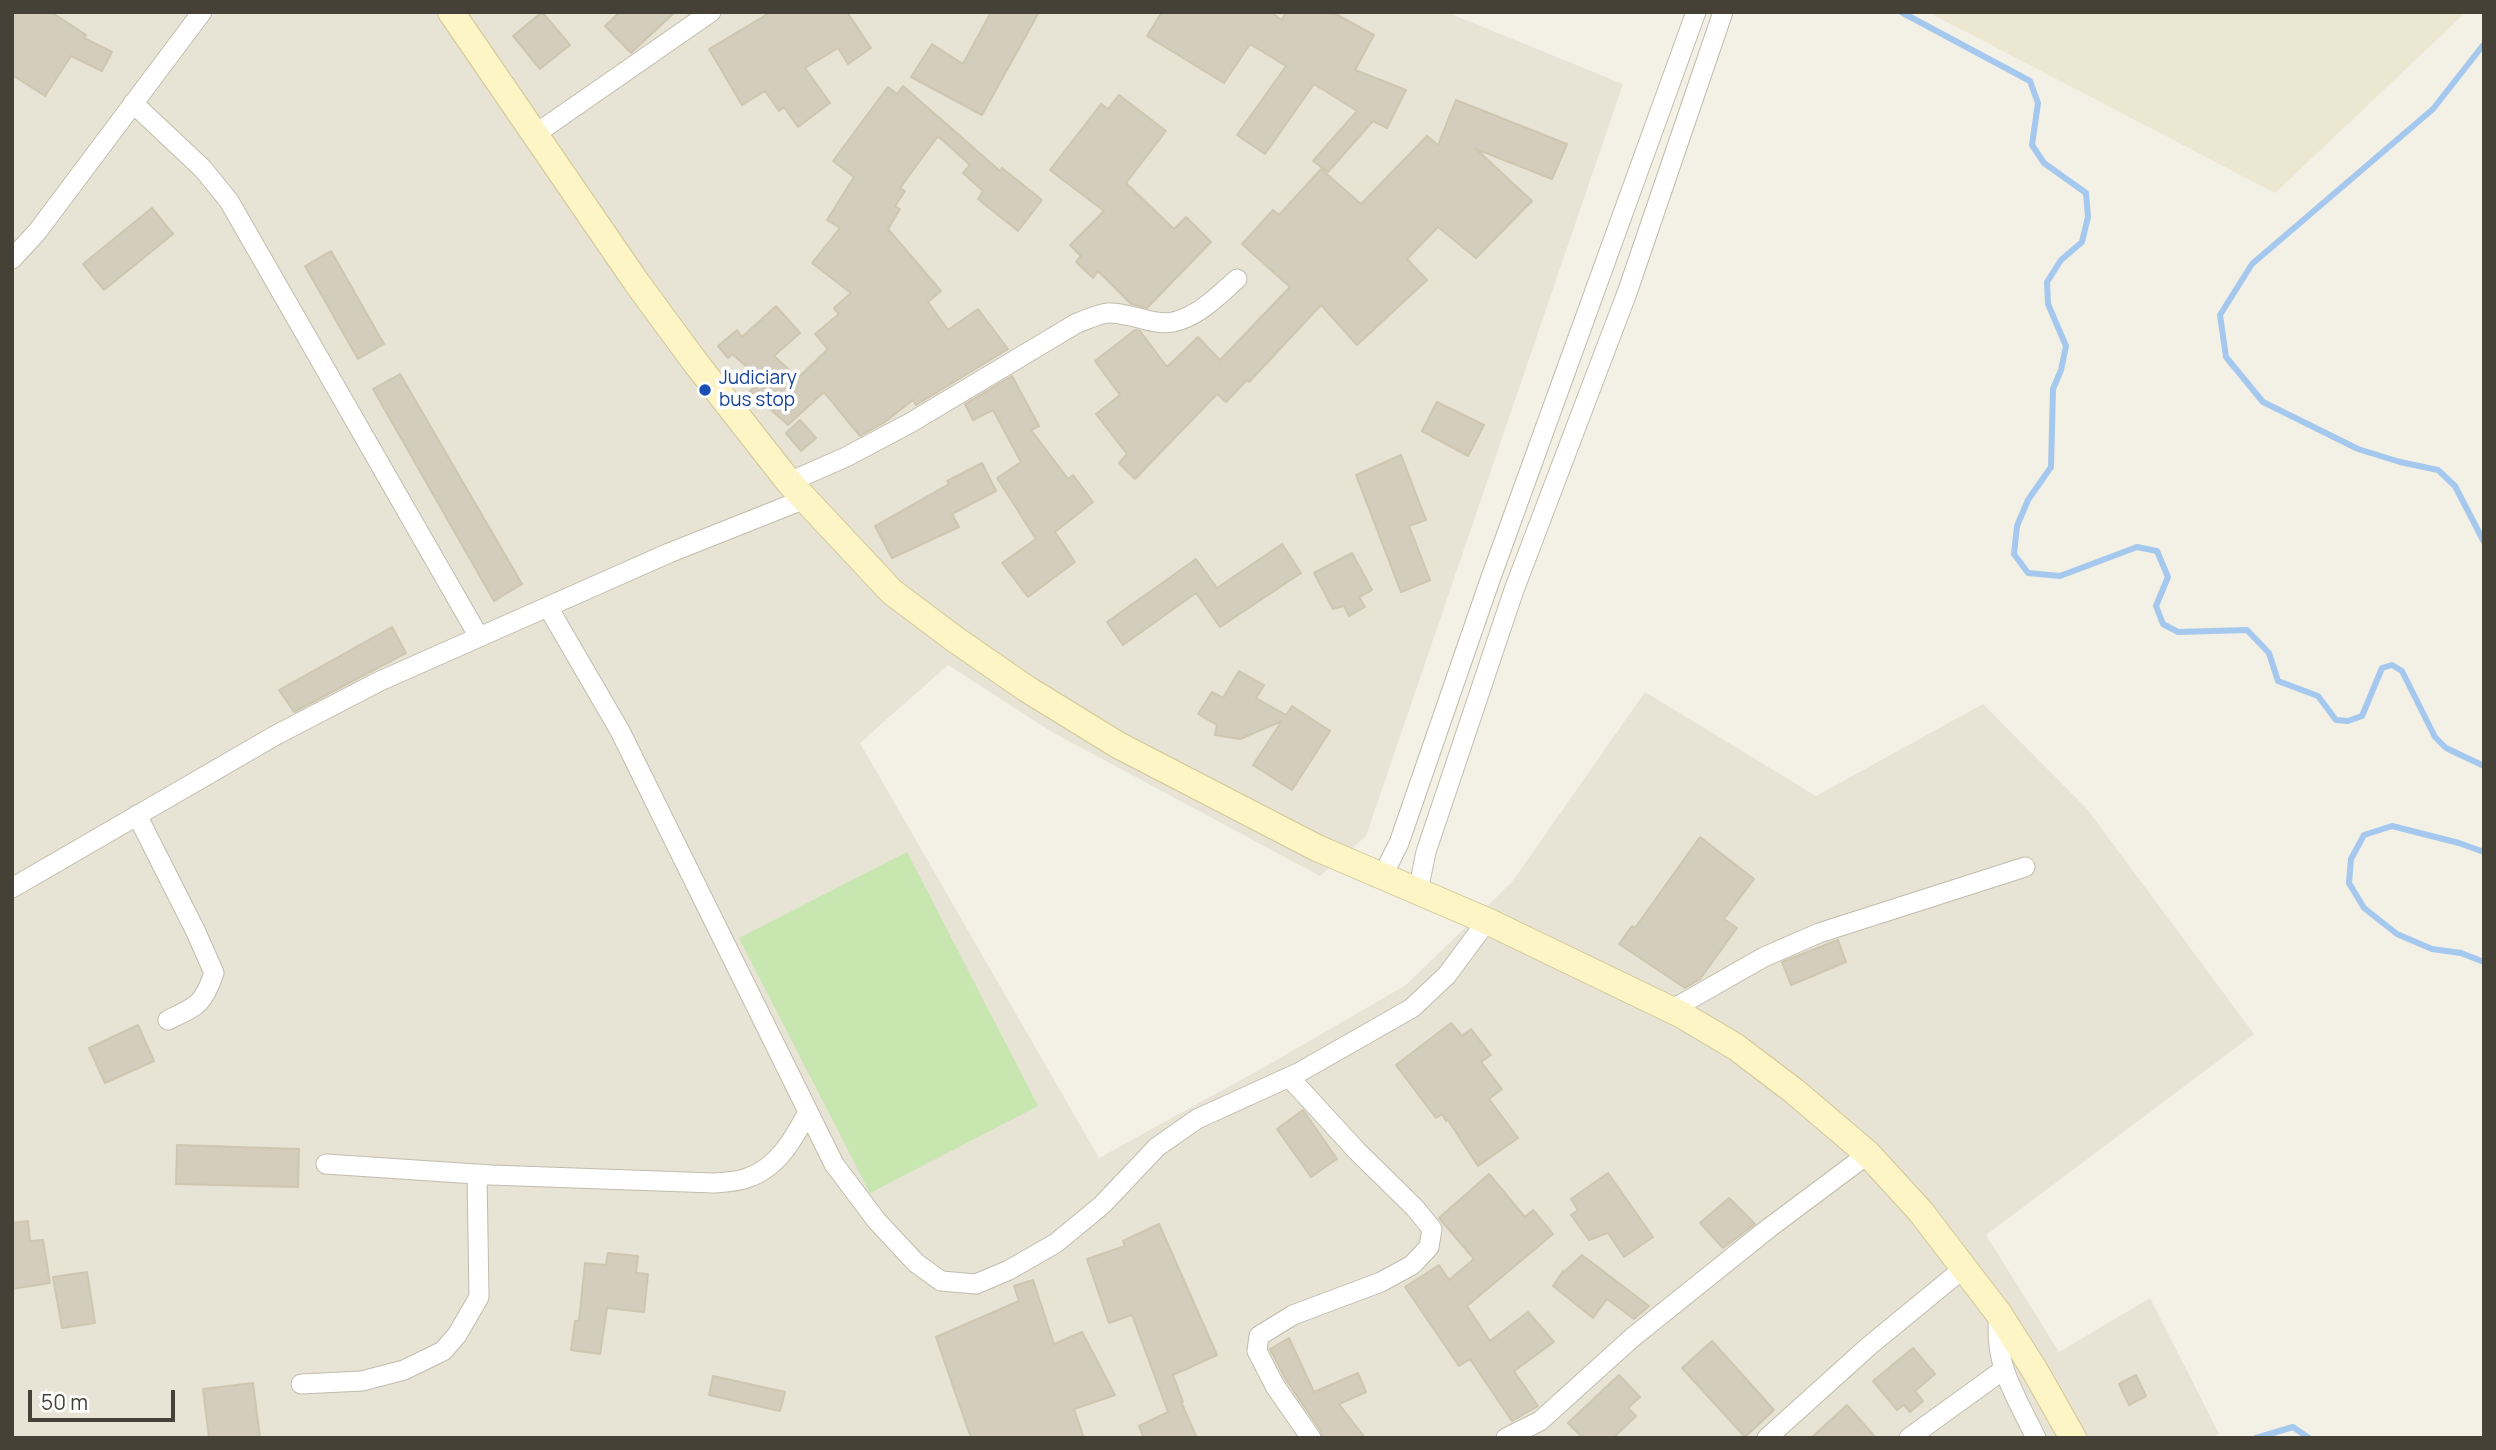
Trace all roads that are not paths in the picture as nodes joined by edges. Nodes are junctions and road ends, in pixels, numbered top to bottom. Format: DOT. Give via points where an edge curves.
graph roads {
  1 [pos="202,12"];
  2 [pos="451,12"];
  3 [pos="711,12"];
  4 [pos="1696,12"];
  5 [pos="1723,12"];
  6 [pos="132,103"];
  7 [pos="534,135"];
  8 [pos="12,259"];
  9 [pos="1237,279"];
  10 [pos="797,490"];
  11 [pos="548,607"];
  12 [pos="479,637"];
  13 [pos="137,815"];
  14 [pos="2025,867"];
  15 [pos="1383,875"];
  16 [pos="12,888"];
  17 [pos="1419,891"];
  18 [pos="1487,921"];
  19 [pos="1671,1010"];
  20 [pos="168,1020"];
  21 [pos="1289,1077"];
  22 [pos="808,1112"];
  23 [pos="1868,1154"];
  24 [pos="326,1164"];
  25 [pos="477,1174"];
  26 [pos="1964,1268"];
  27 [pos="1999,1314"];
  28 [pos="2003,1370"];
  29 [pos="301,1384"];
  30 [pos="1311,1438"];
  31 [pos="1506,1438"];
  32 [pos="1767,1438"];
  33 [pos="1909,1438"];
  34 [pos="2036,1438"];
  35 [pos="2073,1438"];
  1 -- 6 [label="street"];
  2 -- 7 [label="main road"];
  3 -- 7 [label="street"];
  4 -- 15 [label="street" via="1399,843"];
  5 -- 17 [label="street" via="1627,293 1514,590 1426,852"];
  6 -- 8 [label="street"];
  6 -- 12 [label="street" via="204,169 229,201"];
  7 -- 10 [label="main road" via="651,303"];
  9 -- 10 [label="street" via="1198,311 1172,322 1107,313 1077,323"];
  10 -- 11 [label="street"];
  10 -- 15 [label="main road" via="892,592 1027,689 1118,744 1317,848"];
  11 -- 12 [label="street"];
  11 -- 22 [label="street" via="620,731"];
  12 -- 13 [label="street" via="276,735"];
  13 -- 16 [label="street"];
  13 -- 20 [label="street" via="214,973 205,997"];
  14 -- 19 [label="street" via="1819,933 1764,957"];
  15 -- 17 [label="main road"];
  17 -- 18 [label="main road"];
  18 -- 19 [label="main road"];
  18 -- 21 [label="street" via="1447,975 1412,1007"];
  19 -- 23 [label="main road" via="1745,1054"];
  21 -- 22 [label="street" via="1197,1119 1157,1147 1102,1205 1056,1243 976,1284 940,1281 916,1263 834,1164"];
  21 -- 30 [label="street" via="1432,1230 1429,1247 1412,1265 1381,1282 1293,1315 1259,1336 1257,1351 1263,1363"];
  22 -- 25 [label="street" via="788,1149 748,1178 714,1183"];
  23 -- 26 [label="main road"];
  23 -- 31 [label="street" via="1633,1336 1540,1421"];
  24 -- 25 [label="street"];
  25 -- 29 [label="street" via="480,1297 457,1335 443,1351 404,1370 362,1381"];
  26 -- 27 [label="main road"];
  26 -- 32 [label="street"];
  27 -- 28 [label="street" via="1996,1336"];
  27 -- 35 [label="main road"];
  28 -- 33 [label="street"];
  28 -- 34 [label="street"];
}
